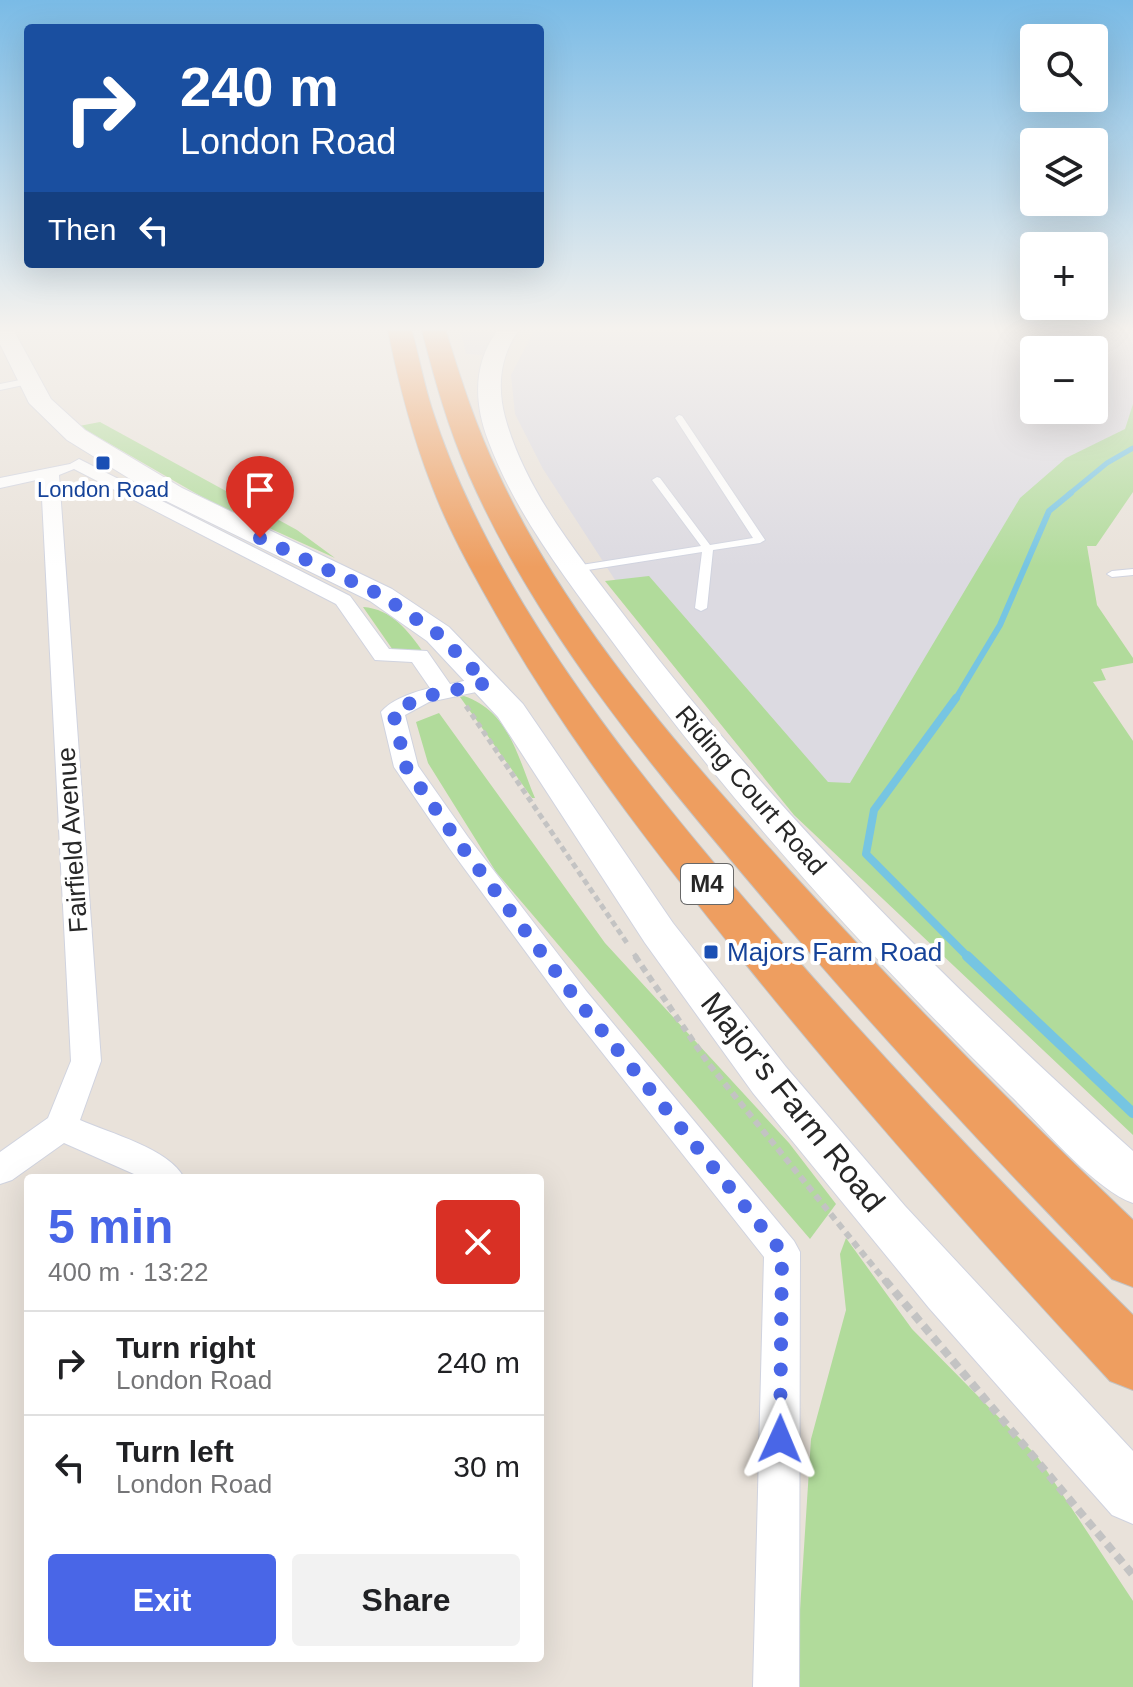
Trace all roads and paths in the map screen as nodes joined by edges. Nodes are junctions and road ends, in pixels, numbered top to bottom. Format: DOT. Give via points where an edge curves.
graph roads {
  1 [pos="47,410"];
  2 [pos="419,410"];
  3 [pos="458,410"];
  4 [pos="492,410"];
  5 [pos="679,418"];
  6 [pos="107,454"];
  7 [pos="79,464"];
  8 [pos="50,474"];
  9 [pos="657,480"];
  10 [pos="0,483"];
  11 [pos="708,549"];
  12 [pos="575,569"];
  13 [pos="1133,572"];
  14 [pos="1112,574"];
  15 [pos="701,608"];
  16 [pos="465,687"];
  17 [pos="61,1127"];
  18 [pos="0,1170"];
  19 [pos="162,1174"];
  20 [pos="1133,1182"];
  21 [pos="1133,1260"];
  22 [pos="1133,1359"];
  23 [pos="1133,1494"];
  24 [pos="776,1687"];
  1 -- 6 [label="main road"];
  2 -- 22 [label="highway, M4" via="472,538 512,608 585,723 665,831 781,975 941,1157"];
  3 -- 21 [label="highway, M4" via="493,494 543,579 628,704 700,796 826,943 969,1097"];
  4 -- 12 [label="main road, Riding Court Road" via="527,492"];
  5 -- 11 [label="lane" via="760,540"];
  6 -- 7 [label="street"];
  6 -- 16 [label="main road" via="173,494 381,595 438,634"];
  7 -- 8 [label="street"];
  7 -- 16 [label="street" via="343,600 383,655 419,656"];
  8 -- 10 [label="street"];
  8 -- 17 [label="street, Fairfield Avenue" via="86,1061"];
  9 -- 11 [label="lane"];
  11 -- 12 [label="lane"];
  11 -- 15 [label="lane"];
  12 -- 20 [label="main road, Riding Court Road" via="698,733 790,839 929,986"];
  13 -- 14 [label="lane"];
  16 -- 23 [label="main road, Major's Farm Road" via="513,714 660,934 802,1120"];
  16 -- 24 [label="street" via="422,697 393,712 406,767 577,1000 782,1252"];
  17 -- 18 [label="street"];
  17 -- 19 [label="street"];
}
